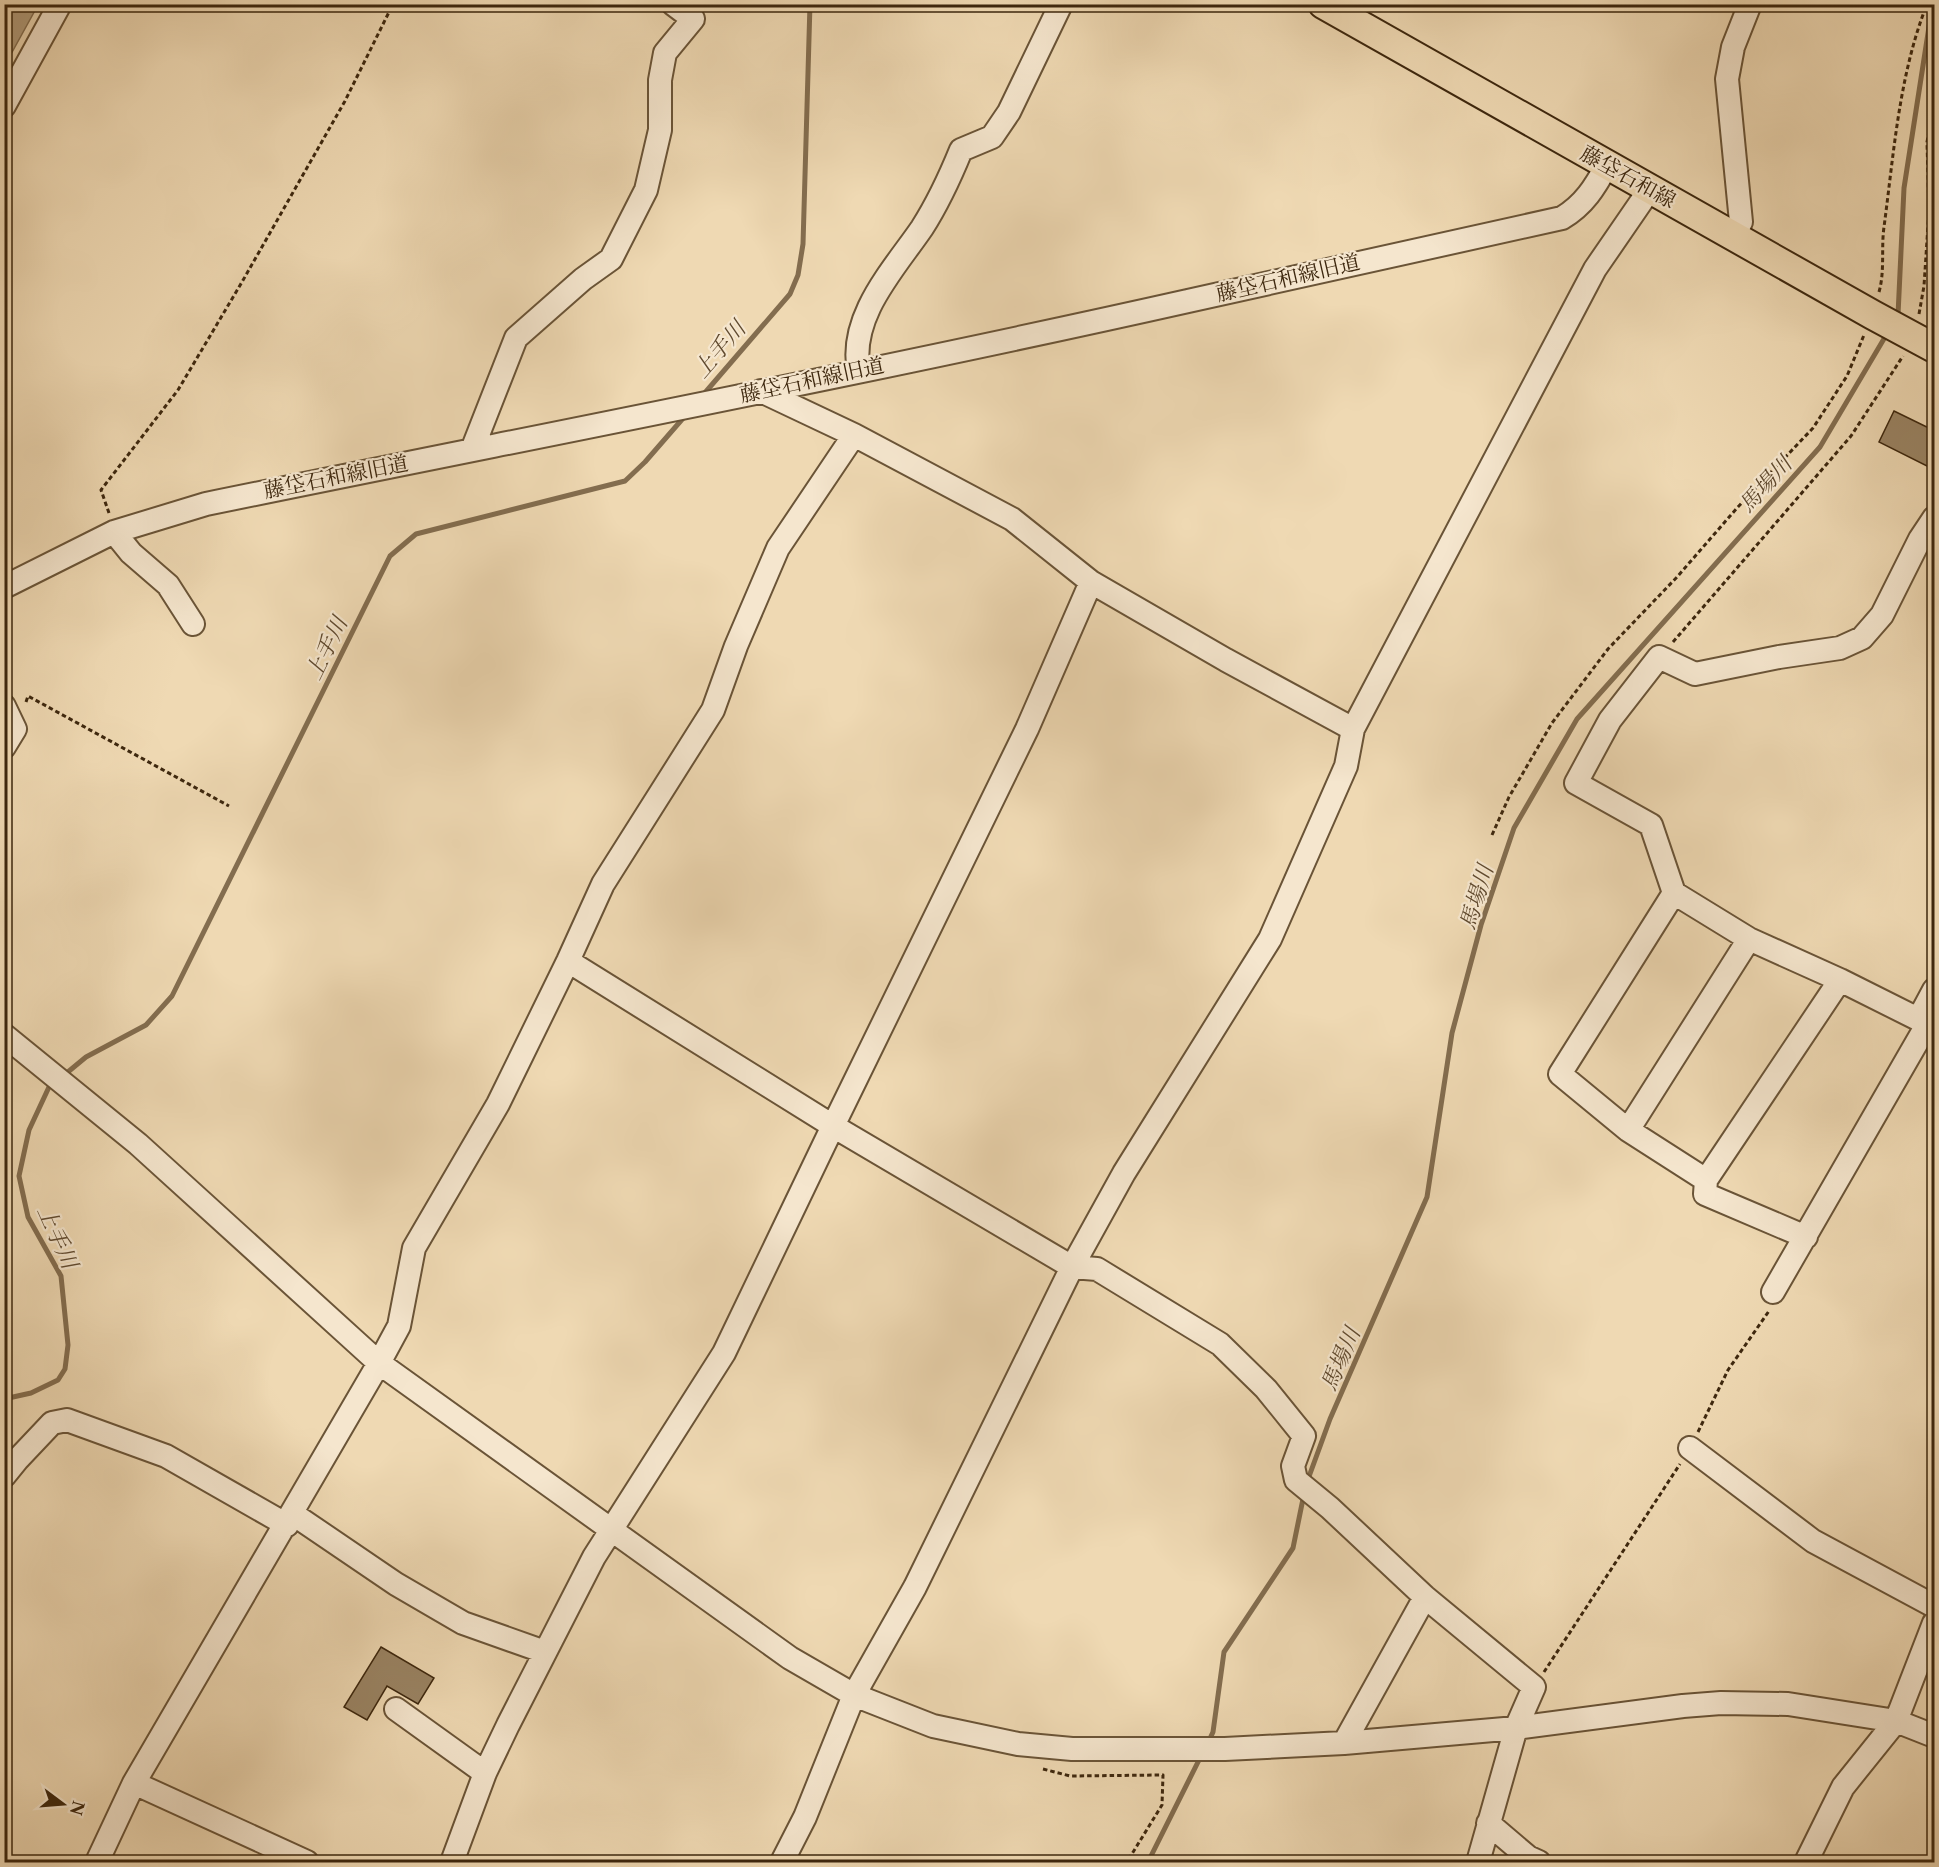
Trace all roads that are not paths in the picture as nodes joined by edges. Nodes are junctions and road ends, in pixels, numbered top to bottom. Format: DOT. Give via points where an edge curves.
graph roads {
  1 [pos="60,4"];
  2 [pos="673,4"];
  3 [pos="1061,4"];
  4 [pos="1323,4"];
  5 [pos="1750,4"];
  6 [pos="4,106"];
  7 [pos="1607,165"];
  8 [pos="1650,189"];
  9 [pos="1734,236"];
  10 [pos="1925,343"];
  11 [pos="859,371"];
  12 [pos="760,391"];
  13 [pos="854,435"];
  14 [pos="472,450"];
  15 [pos="1935,518"];
  16 [pos="114,532"];
  17 [pos="1090,582"];
  18 [pos="4,587"];
  19 [pos="193,624"];
  20 [pos="4,706"];
  21 [pos="1353,729"];
  22 [pos="10,738"];
  23 [pos="1674,893"];
  24 [pos="1749,939"];
  25 [pos="568,961"];
  26 [pos="1840,980"];
  27 [pos="1935,990"];
  28 [pos="1927,1023"];
  29 [pos="4,1035"];
  30 [pos="833,1126"];
  31 [pos="1628,1130"];
  32 [pos="1706,1180"];
  33 [pos="1806,1237"];
  34 [pos="1072,1267"];
  35 [pos="1773,1292"];
  36 [pos="380,1363"];
  37 [pos="1690,1448"];
  38 [pos="4,1476"];
  39 [pos="290,1519"];
  40 [pos="612,1530"];
  41 [pos="1425,1596"];
  42 [pos="1935,1606"];
  43 [pos="1935,1623"];
  44 [pos="545,1652"];
  45 [pos="854,1695"];
  46 [pos="396,1709"];
  47 [pos="1896,1721"];
  48 [pos="1516,1728"];
  49 [pos="1935,1736"];
  50 [pos="1344,1743"];
  51 [pos="485,1773"];
  52 [pos="134,1783"];
  53 [pos="1488,1823"];
  54 [pos="97,1863"];
  55 [pos="307,1863"];
  56 [pos="452,1863"];
  57 [pos="782,1863"];
  58 [pos="1478,1863"];
  59 [pos="1539,1863"];
  60 [pos="1806,1863"];
  1 -- 6 [label="street"];
  2 -- 14 [label="street" via="693,19 665,53 660,80 660,130 646,190 611,259 516,338"];
  3 -- 11 [label="street" via="1010,112 992,137 961,150 948,184 923,226 879,285 861,331 856,356"];
  4 -- 7 [label="main road, 藤垈石和線"];
  5 -- 9 [label="street" via="1732,47 1727,79 1741,222"];
  7 -- 8 [label="main road, 藤垈石和線"];
  7 -- 11 [label="street, 藤垈石和線旧道" via="1583,202 1562,218"];
  8 -- 9 [label="main road, 藤垈石和線"];
  8 -- 21 [label="street" via="1595,269"];
  9 -- 10 [label="main road, 藤垈石和線"];
  11 -- 12 [label="street, 藤垈石和線旧道"];
  12 -- 13 [label="street"];
  12 -- 14 [label="street, 藤垈石和線旧道"];
  13 -- 17 [label="street" via="1012,519"];
  13 -- 25 [label="street" via="778,548 736,646 714,710 603,884"];
  14 -- 16 [label="street, 藤垈石和線旧道" via="206,504"];
  15 -- 23 [label="street" via="1882,615 1862,638 1840,648 1695,674 1659,657 1610,720 1576,783 1652,825"];
  16 -- 18 [label="street, 藤垈石和線旧道"];
  16 -- 19 [label="street" via="131,553 168,585"];
  17 -- 21 [label="street"];
  17 -- 30 [label="street" via="1027,729"];
  20 -- 22 [label="street"];
  21 -- 34 [label="street" via="1346,766 1270,939 1124,1173"];
  23 -- 24 [label="street"];
  23 -- 31 [label="street" via="1560,1074"];
  24 -- 26 [label="street"];
  24 -- 31 [label="street"];
  25 -- 30 [label="street"];
  25 -- 36 [label="street" via="498,1104 414,1248 399,1326"];
  26 -- 28 [label="street"];
  26 -- 32 [label="street"];
  27 -- 28 [label="street"];
  28 -- 33 [label="street"];
  29 -- 36 [label="street" via="138,1144"];
  30 -- 34 [label="street"];
  30 -- 40 [label="street" via="724,1353"];
  31 -- 32 [label="street"];
  32 -- 33 [label="street" via="1705,1194"];
  33 -- 35 [label="street"];
  34 -- 41 [label="street" via="1097,1269 1220,1344 1266,1389 1304,1436 1293,1466 1296,1480"];
  34 -- 45 [label="street" via="915,1587"];
  36 -- 39 [label="street"];
  36 -- 40 [label="street"];
  37 -- 42 [label="street" via="1813,1541"];
  38 -- 39 [label="street" via="52,1423 67,1420 166,1456"];
  39 -- 44 [label="street" via="463,1623"];
  39 -- 52 [label="street"];
  40 -- 44 [label="street"];
  40 -- 45 [label="street" via="790,1658"];
  41 -- 48 [label="street" via="1534,1687"];
  41 -- 50 [label="street"];
  43 -- 47 [label="street"];
  44 -- 51 [label="street"];
  45 -- 50 [label="street" via="933,1726 1018,1744 1072,1749 1188,1750"];
  45 -- 57 [label="street" via="805,1817"];
  46 -- 51 [label="street"];
  47 -- 48 [label="street" via="1788,1704 1721,1703"];
  47 -- 49 [label="street"];
  47 -- 60 [label="street" via="1843,1787"];
  48 -- 50 [label="street"];
  48 -- 53 [label="street"];
  51 -- 56 [label="street"];
  52 -- 54 [label="street"];
  52 -- 55 [label="street"];
  53 -- 58 [label="street"];
  53 -- 59 [label="street"];
}
